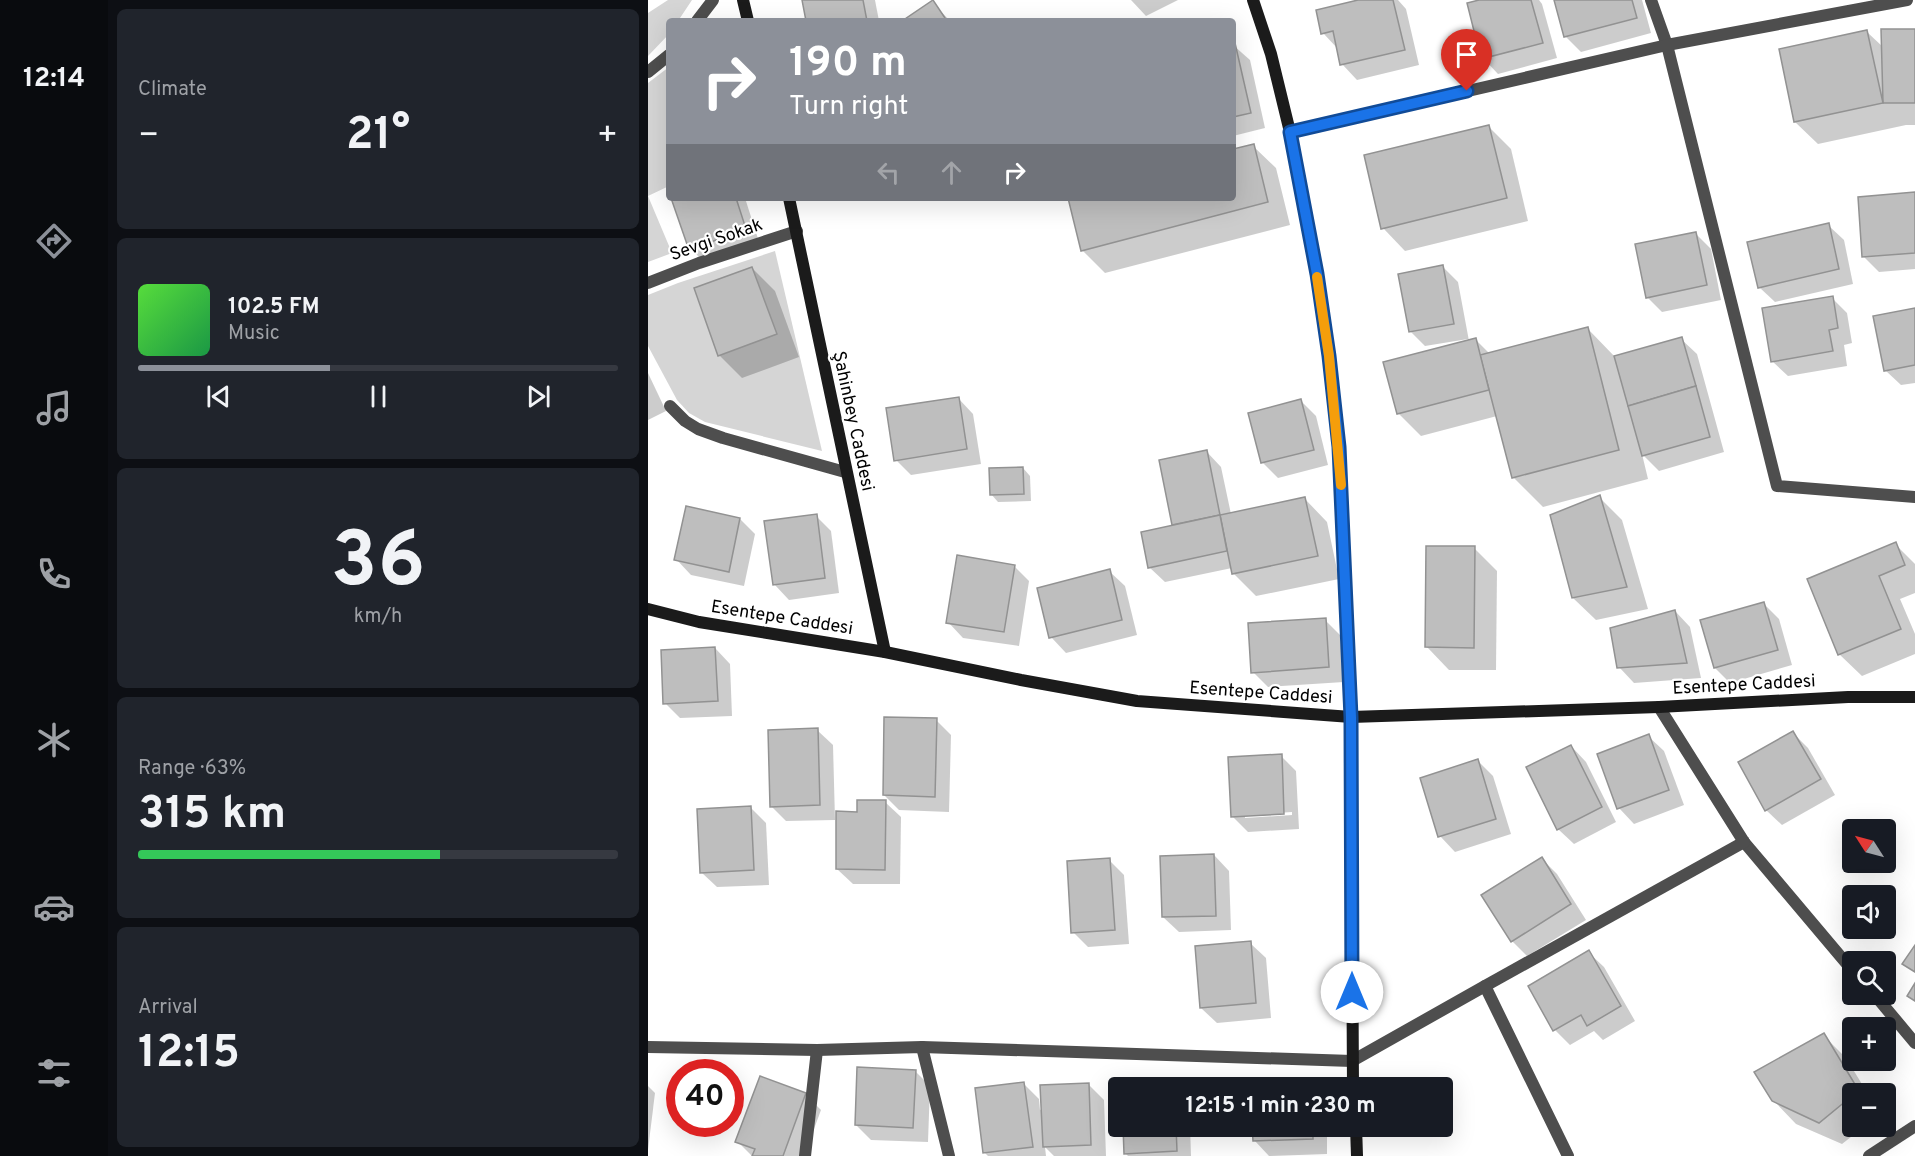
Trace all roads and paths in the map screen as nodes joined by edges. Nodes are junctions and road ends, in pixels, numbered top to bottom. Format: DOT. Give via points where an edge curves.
graph roads {
  1 [pos="713,0"];
  2 [pos="743,0"];
  3 [pos="1252,0"];
  4 [pos="1651,0"];
  5 [pos="1906,0"];
  6 [pos="699,18"];
  7 [pos="747,18"];
  8 [pos="1667,45"];
  9 [pos="666,57"];
  10 [pos="648,72"];
  11 [pos="1290,132"];
  12 [pos="790,201"];
  13 [pos="796,231"];
  14 [pos="648,283"];
  15 [pos="670,406"];
  16 [pos="845,472"];
  17 [pos="1915,497"];
  18 [pos="648,609"];
  19 [pos="885,652"];
  20 [pos="1915,697"];
  21 [pos="1659,706"];
  22 [pos="1351,717"];
  23 [pos="1744,842"];
  24 [pos="1842,958"];
  25 [pos="1485,986"];
  26 [pos="1883,1005"];
  27 [pos="1915,1043"];
  28 [pos="648,1047"];
  29 [pos="922,1047"];
  30 [pos="817,1050"];
  31 [pos="1352,1061"];
  32 [pos="1353,1077"];
  33 [pos="1915,1126"];
  34 [pos="1357,1137"];
  35 [pos="805,1156"];
  36 [pos="950,1156"];
  37 [pos="1358,1156"];
  38 [pos="1568,1156"];
  39 [pos="1869,1156"];
  1 -- 6 [label="street"];
  2 -- 7 [label="street"];
  3 -- 11 [label="street" via="1271,54"];
  4 -- 8 [label="street"];
  5 -- 8 [label="street"];
  8 -- 11 [label="street"];
  8 -- 17 [label="street" via="1777,486"];
  9 -- 10 [label="street"];
  11 -- 22 [label="street" via="1317,274 1339,447"];
  12 -- 13 [label="street, Şahinbey Caddesi"];
  13 -- 14 [label="street, Sevgi Sokak"];
  13 -- 16 [label="street, Şahinbey Caddesi"];
  15 -- 16 [label="street" via="685,421 706,432"];
  16 -- 19 [label="street, Şahinbey Caddesi"];
  18 -- 19 [label="street, Esentepe Caddesi" via="699,622"];
  19 -- 22 [label="street, Esentepe Caddesi" via="1137,701"];
  20 -- 21 [label="street, Esentepe Caddesi"];
  21 -- 22 [label="street, Esentepe Caddesi"];
  21 -- 23 [label="street"];
  22 -- 31 [label="street"];
  23 -- 24 [label="street"];
  23 -- 25 [label="street"];
  25 -- 31 [label="street"];
  25 -- 38 [label="street"];
  26 -- 27 [label="street"];
  28 -- 30 [label="street"];
  29 -- 30 [label="street"];
  29 -- 31 [label="street"];
  29 -- 36 [label="street"];
  30 -- 35 [label="street"];
  31 -- 32 [label="street"];
  33 -- 39 [label="street"];
  34 -- 37 [label="street"];
}
